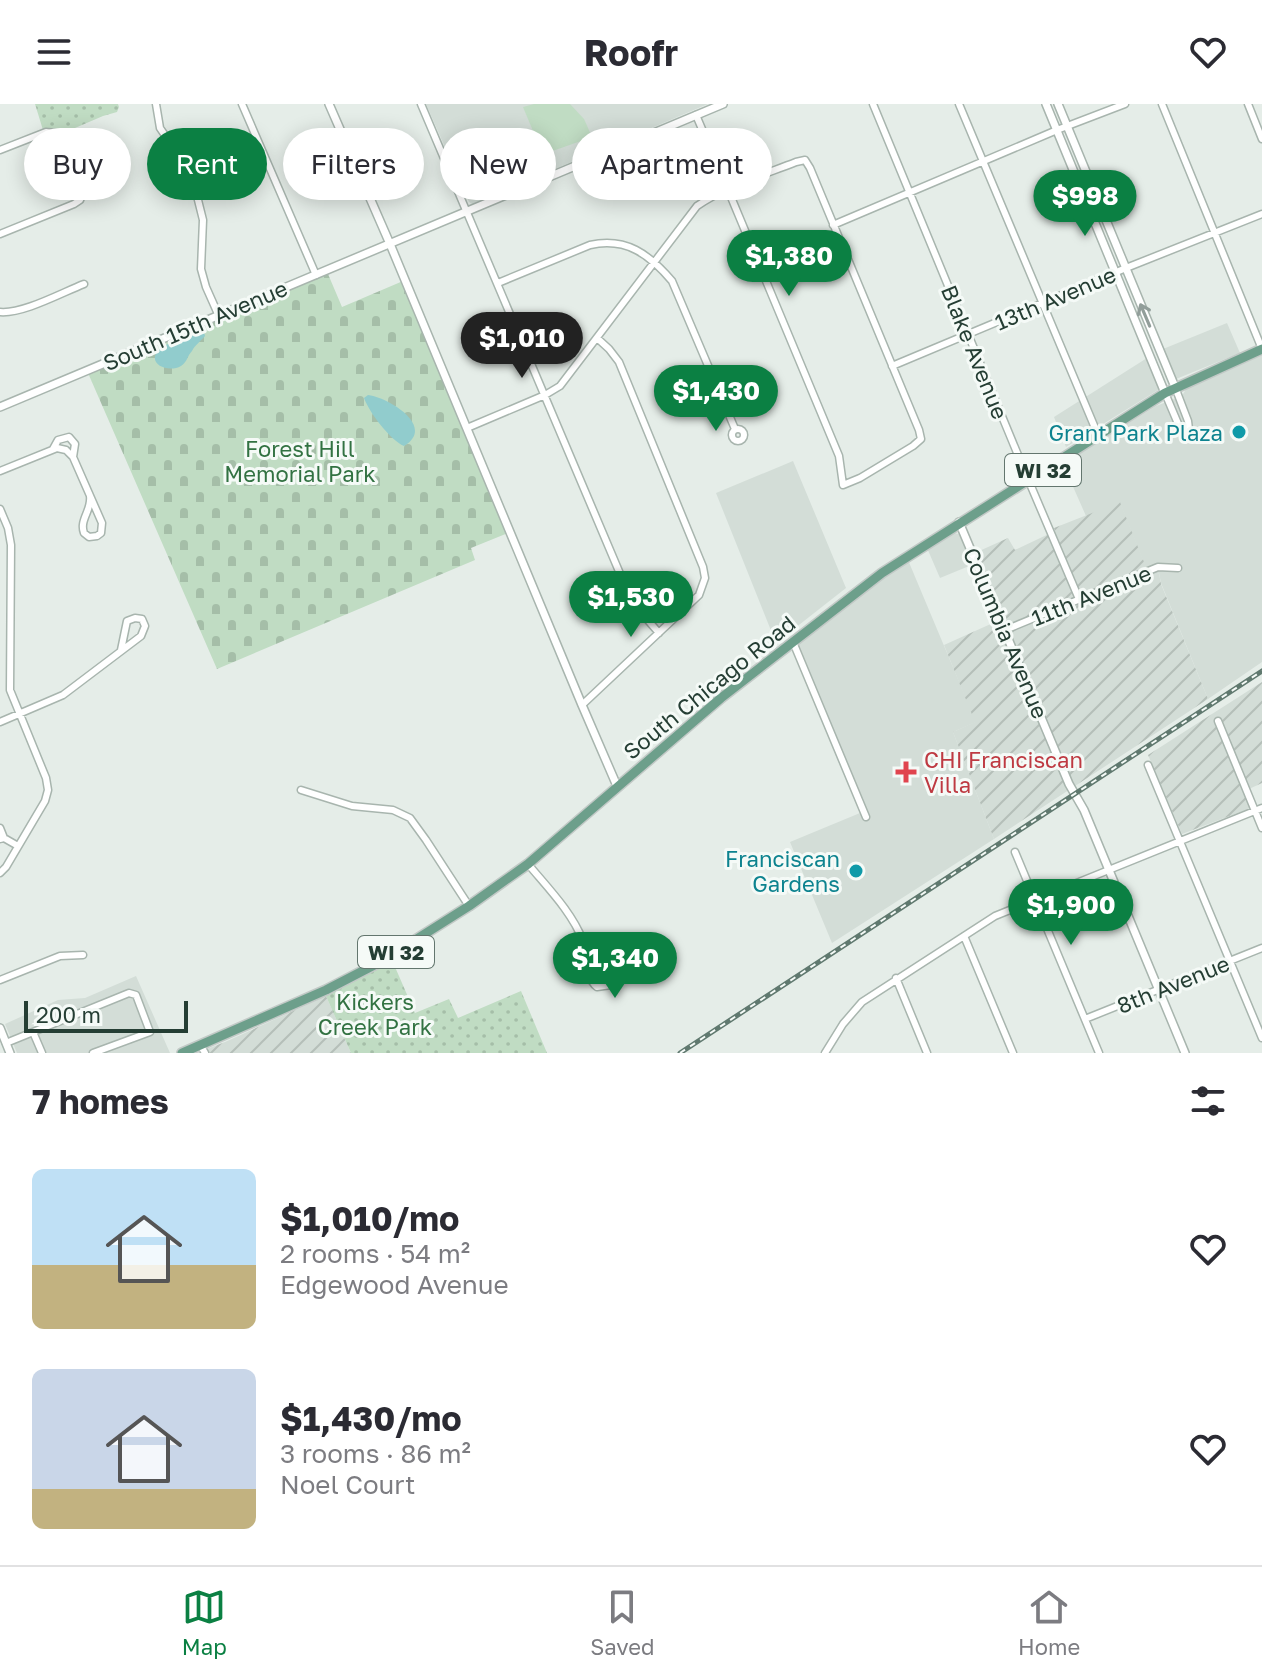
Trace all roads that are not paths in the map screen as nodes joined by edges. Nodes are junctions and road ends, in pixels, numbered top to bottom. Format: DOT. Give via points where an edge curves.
graph roads {
  1 [pos="156,104"];
  2 [pos="242,104"];
  3 [pos="329,104"];
  4 [pos="421,104"];
  5 [pos="723,104"];
  6 [pos="873,104"];
  7 [pos="959,104"];
  8 [pos="1046,104"];
  9 [pos="1058,104"];
  10 [pos="1125,104"];
  11 [pos="1162,104"];
  12 [pos="1248,104"];
  13 [pos="696,115"];
  14 [pos="1067,127"];
  15 [pos="702,128"];
  16 [pos="1057,130"];
  17 [pos="1262,139"];
  18 [pos="0,150"];
  19 [pos="983,163"];
  20 [pos="772,172"];
  21 [pos="910,193"];
  22 [pos="706,200"];
  23 [pos="732,200"];
  24 [pos="467,211"];
  25 [pos="1262,214"];
  26 [pos="833,225"];
  27 [pos="1215,233"];
  28 [pos="0,234"];
  29 [pos="390,244"];
  30 [pos="653,262"];
  31 [pos="1126,268"];
  32 [pos="1116,272"];
  33 [pos="316,275"];
  34 [pos="498,283"];
  35 [pos="84,284"];
  36 [pos="1042,303"];
  37 [pos="0,312"];
  38 [pos="218,314"];
  39 [pos="968,335"];
  40 [pos="597,338"];
  41 [pos="1262,349"];
  42 [pos="892,366"];
  43 [pos="1175,387"];
  44 [pos="1165,393"];
  45 [pos="545,395"];
  46 [pos="0,407"];
  47 [pos="467,428"];
  48 [pos="735,429"];
  49 [pos="1098,435"];
  50 [pos="53,449"];
  51 [pos="73,457"];
  52 [pos="0,471"];
  53 [pos="1028,480"];
  54 [pos="90,496"];
  55 [pos="0,509"];
  56 [pos="959,522"];
  57 [pos="1178,568"];
  58 [pos="1079,599"];
  59 [pos="1005,630"];
  60 [pos="659,633"];
  61 [pos="793,642"];
  62 [pos="121,650"];
  63 [pos="582,705"];
  64 [pos="18,714"];
  65 [pos="1218,721"];
  66 [pos="0,722"];
  67 [pos="1148,765"];
  68 [pos="617,786"];
  69 [pos="301,790"];
  70 [pos="1258,810"];
  71 [pos="866,817"];
  72 [pos="0,828"];
  73 [pos="1262,828"];
  74 [pos="2,839"];
  75 [pos="1179,841"];
  76 [pos="18,846"];
  77 [pos="1015,852"];
  78 [pos="528,864"];
  79 [pos="1109,870"];
  80 [pos="0,873"];
  81 [pos="1034,900"];
  82 [pos="469,906"];
  83 [pos="964,936"];
  84 [pos="584,944"];
  85 [pos="1262,948"];
  86 [pos="83,955"];
  87 [pos="1229,962"];
  88 [pos="896,978"];
  89 [pos="0,980"];
  90 [pos="1159,989"];
  91 [pos="1085,1019"];
  92 [pos="0,1028"];
  93 [pos="33,1032"];
  94 [pos="1262,1038"];
  95 [pos="6,1043"];
  96 [pos="203,1049"];
  97 [pos="10,1053"];
  98 [pos="42,1053"];
  99 [pos="93,1053"];
  100 [pos="182,1053"];
  101 [pos="825,1053"];
  102 [pos="927,1053"];
  103 [pos="1013,1053"];
  104 [pos="1099,1053"];
  105 [pos="1185,1053"];
  1 -- 38 [label="street" via="160,128 186,166 196,192 203,220 201,269"];
  2 -- 33 [label="street"];
  3 -- 29 [label="street"];
  4 -- 24 [label="street"];
  5 -- 13 [label="street, South 15th Avenue"];
  6 -- 21 [label="street, Blake Avenue"];
  7 -- 19 [label="street"];
  8 -- 16 [label="street"];
  9 -- 14 [label="street"];
  10 -- 14 [label="street"];
  11 -- 27 [label="street"];
  12 -- 17 [label="street"];
  13 -- 15 [label="street"];
  13 -- 24 [label="street, South 15th Avenue"];
  14 -- 16 [label="street"];
  14 -- 31 [label="street"];
  16 -- 19 [label="street"];
  16 -- 32 [label="street"];
  18 -- 28 [label="street" via="53,132 60,137 82,197"];
  19 -- 21 [label="street"];
  19 -- 36 [label="street"];
  20 -- 26 [label="street" via="805,160"];
  21 -- 26 [label="street"];
  21 -- 39 [label="street, Blake Avenue"];
  22 -- 30 [label="street"];
  23 -- 42 [label="street" via="839,456 843,485 921,439"];
  24 -- 29 [label="street, South 15th Avenue"];
  24 -- 34 [label="street"];
  25 -- 27 [label="street, 13th Avenue"];
  26 -- 42 [label="street"];
  27 -- 31 [label="street, 13th Avenue"];
  27 -- 41 [label="street"];
  29 -- 33 [label="street, South 15th Avenue"];
  29 -- 47 [label="street"];
  30 -- 34 [label="street" via="621,243 605,241"];
  30 -- 40 [label="street"];
  30 -- 48 [label="street" via="676,289"];
  31 -- 32 [label="street, 13th Avenue"];
  43 -- 31 [label="street, one-way"];
  32 -- 36 [label="street, 13th Avenue"];
  32 -- 44 [label="street"];
  33 -- 38 [label="street, South 15th Avenue"];
  34 -- 45 [label="street"];
  35 -- 37 [label="street" via="10,313"];
  36 -- 39 [label="street, 13th Avenue"];
  36 -- 49 [label="street"];
  38 -- 46 [label="street, South 15th Avenue"];
  39 -- 42 [label="street, 13th Avenue"];
  39 -- 53 [label="street, Blake Avenue"];
  40 -- 45 [label="street" via="560,386"];
  40 -- 60 [label="street" via="619,362 703,567 699,595"];
  41 -- 43 [label="main road, South Chicago Road / WI 32"];
  43 -- 44 [label="main road, South Chicago Road / WI 32"];
  43 -- 44 [label="street" via="1190,437 1179,426"];
  44 -- 49 [label="main road, South Chicago Road / WI 32"];
  45 -- 47 [label="street"];
  45 -- 60 [label="street" via="632,602"];
  47 -- 63 [label="street"];
  49 -- 53 [label="main road, South Chicago Road / WI 32"];
  50 -- 51 [label="street"];
  50 -- 51 [label="street" via="58,440 69,437 75,444"];
  50 -- 52 [label="street"];
  51 -- 54 [label="street"];
  53 -- 56 [label="main road, South Chicago Road / WI 32"];
  53 -- 58 [label="street, Blake Avenue"];
  54 -- 54 [label="street" via="82,526 89,537 99,535 103,527"];
  55 -- 64 [label="street" via="11,545 9,680"];
  56 -- 59 [label="street, Columbia Avenue"];
  56 -- 61 [label="main road, South Chicago Road / WI 32"];
  57 -- 58 [label="street, 11th Avenue" via="1158,567"];
  58 -- 59 [label="street, 11th Avenue"];
  59 -- 79 [label="street, Columbia Avenue"];
  60 -- 63 [label="street"];
  61 -- 68 [label="main road, South Chicago Road / WI 32"];
  61 -- 71 [label="street"];
  62 -- 62 [label="street" via="143,634 142,619 127,621"];
  62 -- 64 [label="street" via="63,695"];
  63 -- 68 [label="street"];
  64 -- 66 [label="street"];
  64 -- 76 [label="street" via="48,790"];
  65 -- 70 [label="street"];
  67 -- 75 [label="street"];
  68 -- 78 [label="main road, South Chicago Road / WI 32"];
  69 -- 82 [label="street" via="410,818"];
  70 -- 73 [label="street"];
  70 -- 75 [label="street"];
  72 -- 74 [label="street"];
  74 -- 76 [label="street"];
  75 -- 79 [label="street"];
  75 -- 87 [label="street"];
  76 -- 80 [label="street"];
  77 -- 81 [label="street"];
  78 -- 82 [label="main road, South Chicago Road / WI 32"];
  78 -- 84 [label="street"];
  79 -- 81 [label="street"];
  79 -- 90 [label="street, Columbia Avenue"];
  81 -- 83 [label="street"];
  81 -- 91 [label="street"];
  82 -- 96 [label="main road, South Chicago Road / WI 32" via="368,968"];
  83 -- 88 [label="street"];
  83 -- 103 [label="street"];
  84 -- 84 [label="street" via="591,982 597,987 611,985 612,971"];
  85 -- 87 [label="street, 8th Avenue"];
  86 -- 89 [label="street" via="60,956"];
  87 -- 90 [label="street, 8th Avenue"];
  87 -- 94 [label="street"];
  88 -- 101 [label="street" via="862,1002"];
  88 -- 102 [label="street"];
  90 -- 91 [label="street, 8th Avenue"];
  90 -- 105 [label="street, Columbia Avenue"];
  91 -- 104 [label="street"];
  92 -- 95 [label="street"];
  93 -- 95 [label="street"];
  93 -- 98 [label="street"];
  93 -- 99 [label="street" via="129,993 136,995 150,1032"];
  95 -- 97 [label="street"];
  96 -- 100 [label="main road, South Chicago Road / WI 32"];
}
